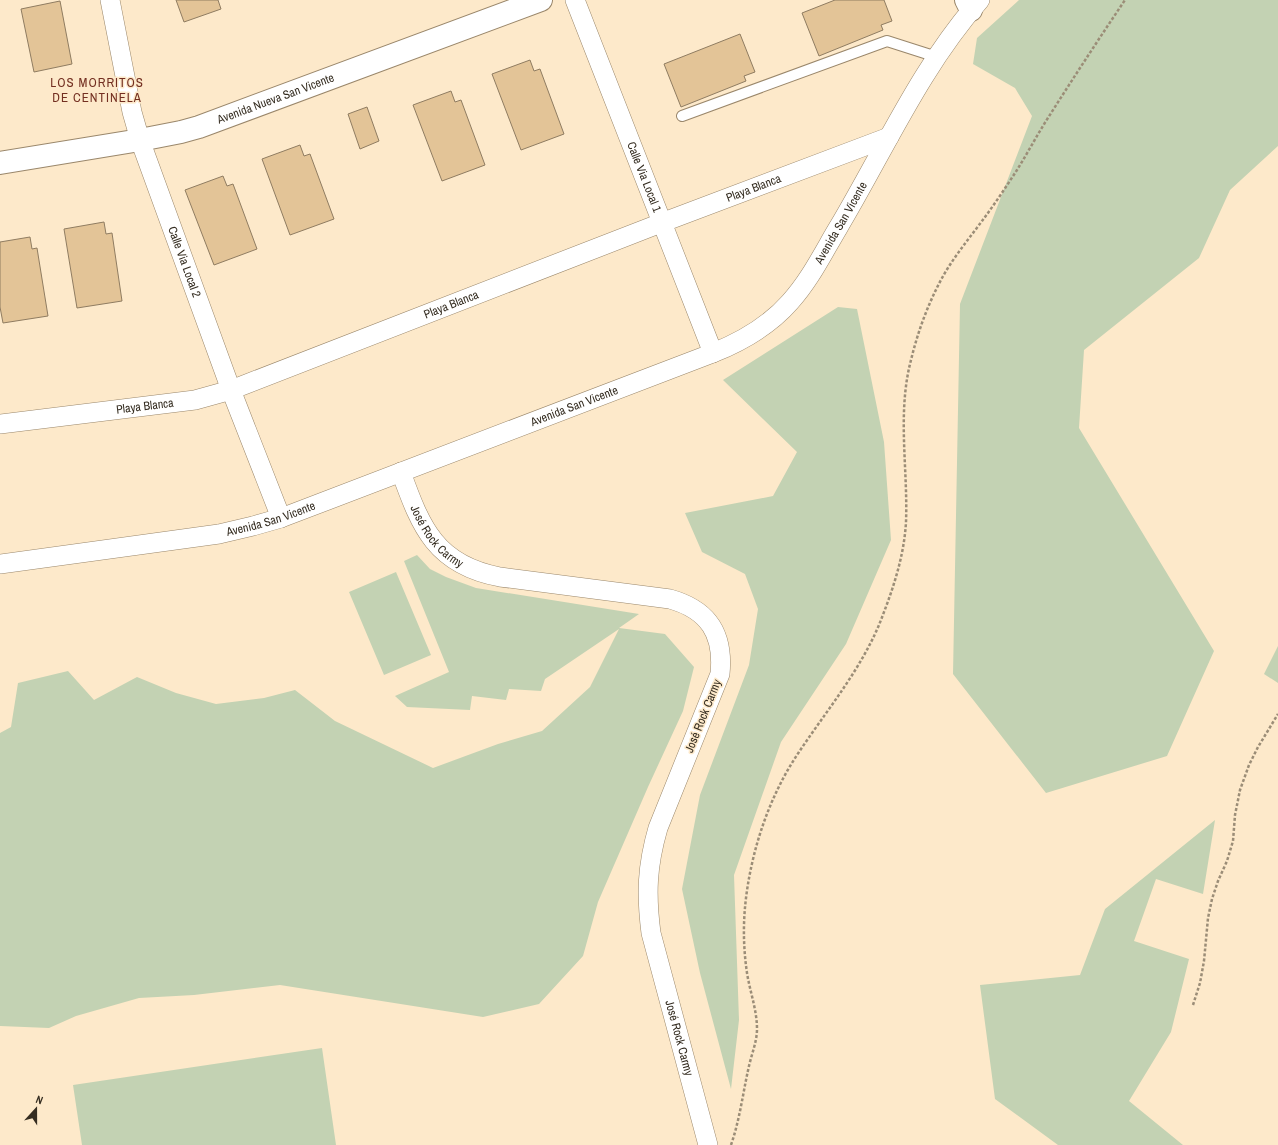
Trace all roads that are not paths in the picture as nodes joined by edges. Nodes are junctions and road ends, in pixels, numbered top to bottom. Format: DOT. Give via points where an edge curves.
graph roads {
  1 [pos="110,0"];
  2 [pos="541,0"];
  3 [pos="575,0"];
  4 [pos="972,3"];
  5 [pos="937,57"];
  6 [pos="682,116"];
  7 [pos="889,137"];
  8 [pos="140,140"];
  9 [pos="0,163"];
  10 [pos="661,223"];
  11 [pos="713,353"];
  12 [pos="231,390"];
  13 [pos="0,424"];
  14 [pos="401,472"];
  15 [pos="281,518"];
  16 [pos="0,564"];
  17 [pos="708,1145"];
  1 -- 8 [label="street, Calle Via Local 2"];
  2 -- 8 [label="street, Avenida Nueva San Vicente" via="199,127"];
  3 -- 10 [label="street, Calle Via Local 1"];
  4 -- 5 [label="street, Avenida San Vicente"];
  5 -- 6 [label="lane" via="887,41"];
  5 -- 7 [label="street, Avenida San Vicente"];
  7 -- 10 [label="street, Playa Blanca"];
  7 -- 11 [label="street, Avenida San Vicente" via="812,272 790,302 753,334"];
  8 -- 9 [label="street, Avenida Nueva San Vicente"];
  8 -- 12 [label="street, Calle Via Local 2"];
  10 -- 11 [label="street, Calle Via Local 1"];
  10 -- 12 [label="street, Playa Blanca"];
  11 -- 14 [label="street, Avenida San Vicente"];
  12 -- 13 [label="street, Playa Blanca" via="195,400"];
  12 -- 15 [label="street, Calle Via Local 2"];
  14 -- 15 [label="street, Avenida San Vicente"];
  14 -- 17 [label="street, José Rock Carmy" via="411,499 431,538 452,559 467,568 500,577 670,599 696,610 715,631 721,658 720,674 658,828 647,888 651,933"];
  15 -- 16 [label="street, Avenida San Vicente" via="219,534"];
}
